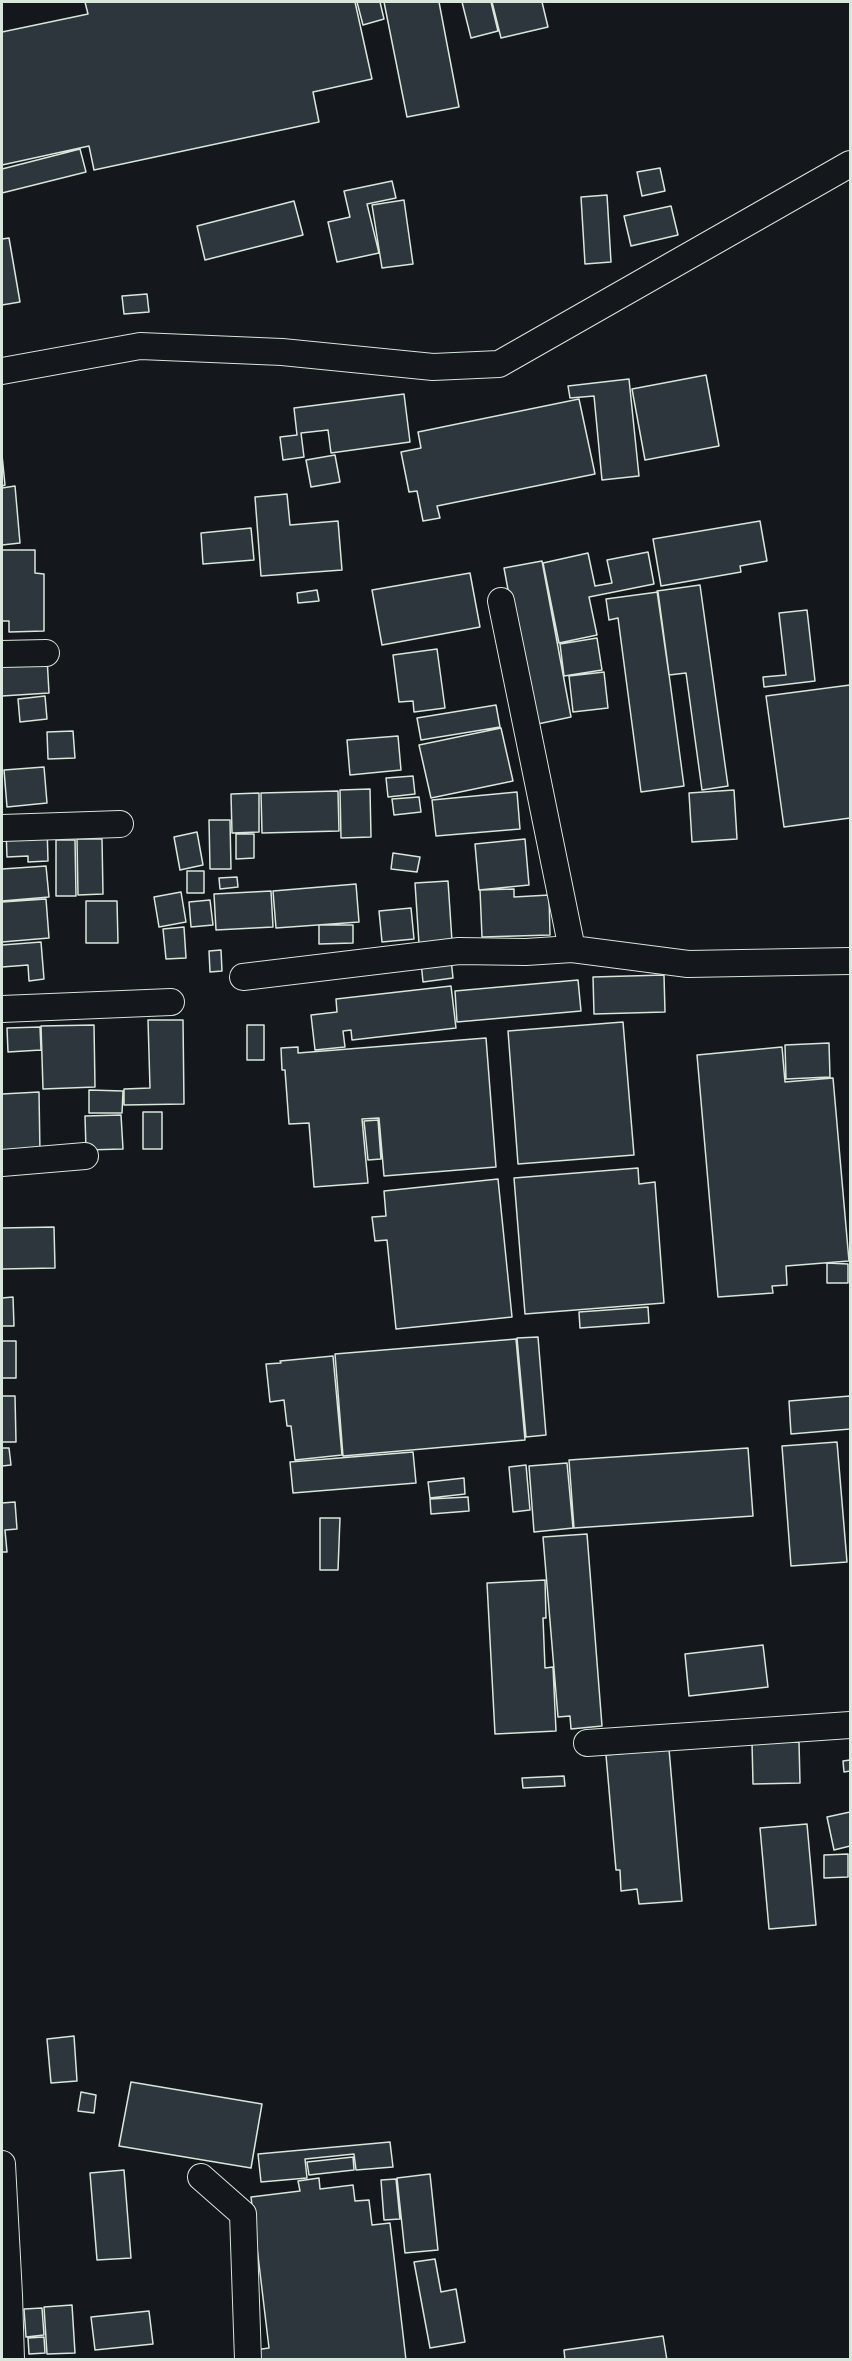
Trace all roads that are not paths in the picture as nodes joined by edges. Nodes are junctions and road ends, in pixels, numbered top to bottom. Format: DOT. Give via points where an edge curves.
graph roads {
  1 [pos="850,164"];
  2 [pos="2,372"];
  3 [pos="501,600"];
  4 [pos="46,653"];
  5 [pos="2,654"];
  6 [pos="120,824"];
  7 [pos="2,828"];
  8 [pos="572,949"];
  9 [pos="850,961"];
  10 [pos="243,977"];
  11 [pos="171,1002"];
  12 [pos="2,1010"];
  13 [pos="85,1156"];
  14 [pos="2,1163"];
  15 [pos="850,1725"];
  16 [pos="587,1743"];
  17 [pos="2,2164"];
  18 [pos="201,2177"];
  19 [pos="5,2295"];
  20 [pos="11,2360"];
  21 [pos="248,2360"];
  1 -- 2 [label="street" via="499,364 433,368 282,352 140,346"];
  3 -- 8 [label="street"];
  4 -- 5 [label="street"];
  6 -- 7 [label="street"];
  8 -- 9 [label="street" via="688,964"];
  8 -- 10 [label="street" via="459,951"];
  11 -- 12 [label="street"];
  13 -- 14 [label="street"];
  15 -- 16 [label="street"];
  17 -- 19 [label="street"];
  18 -- 21 [label="street" via="243,2214"];
  19 -- 20 [label="street"];
}
